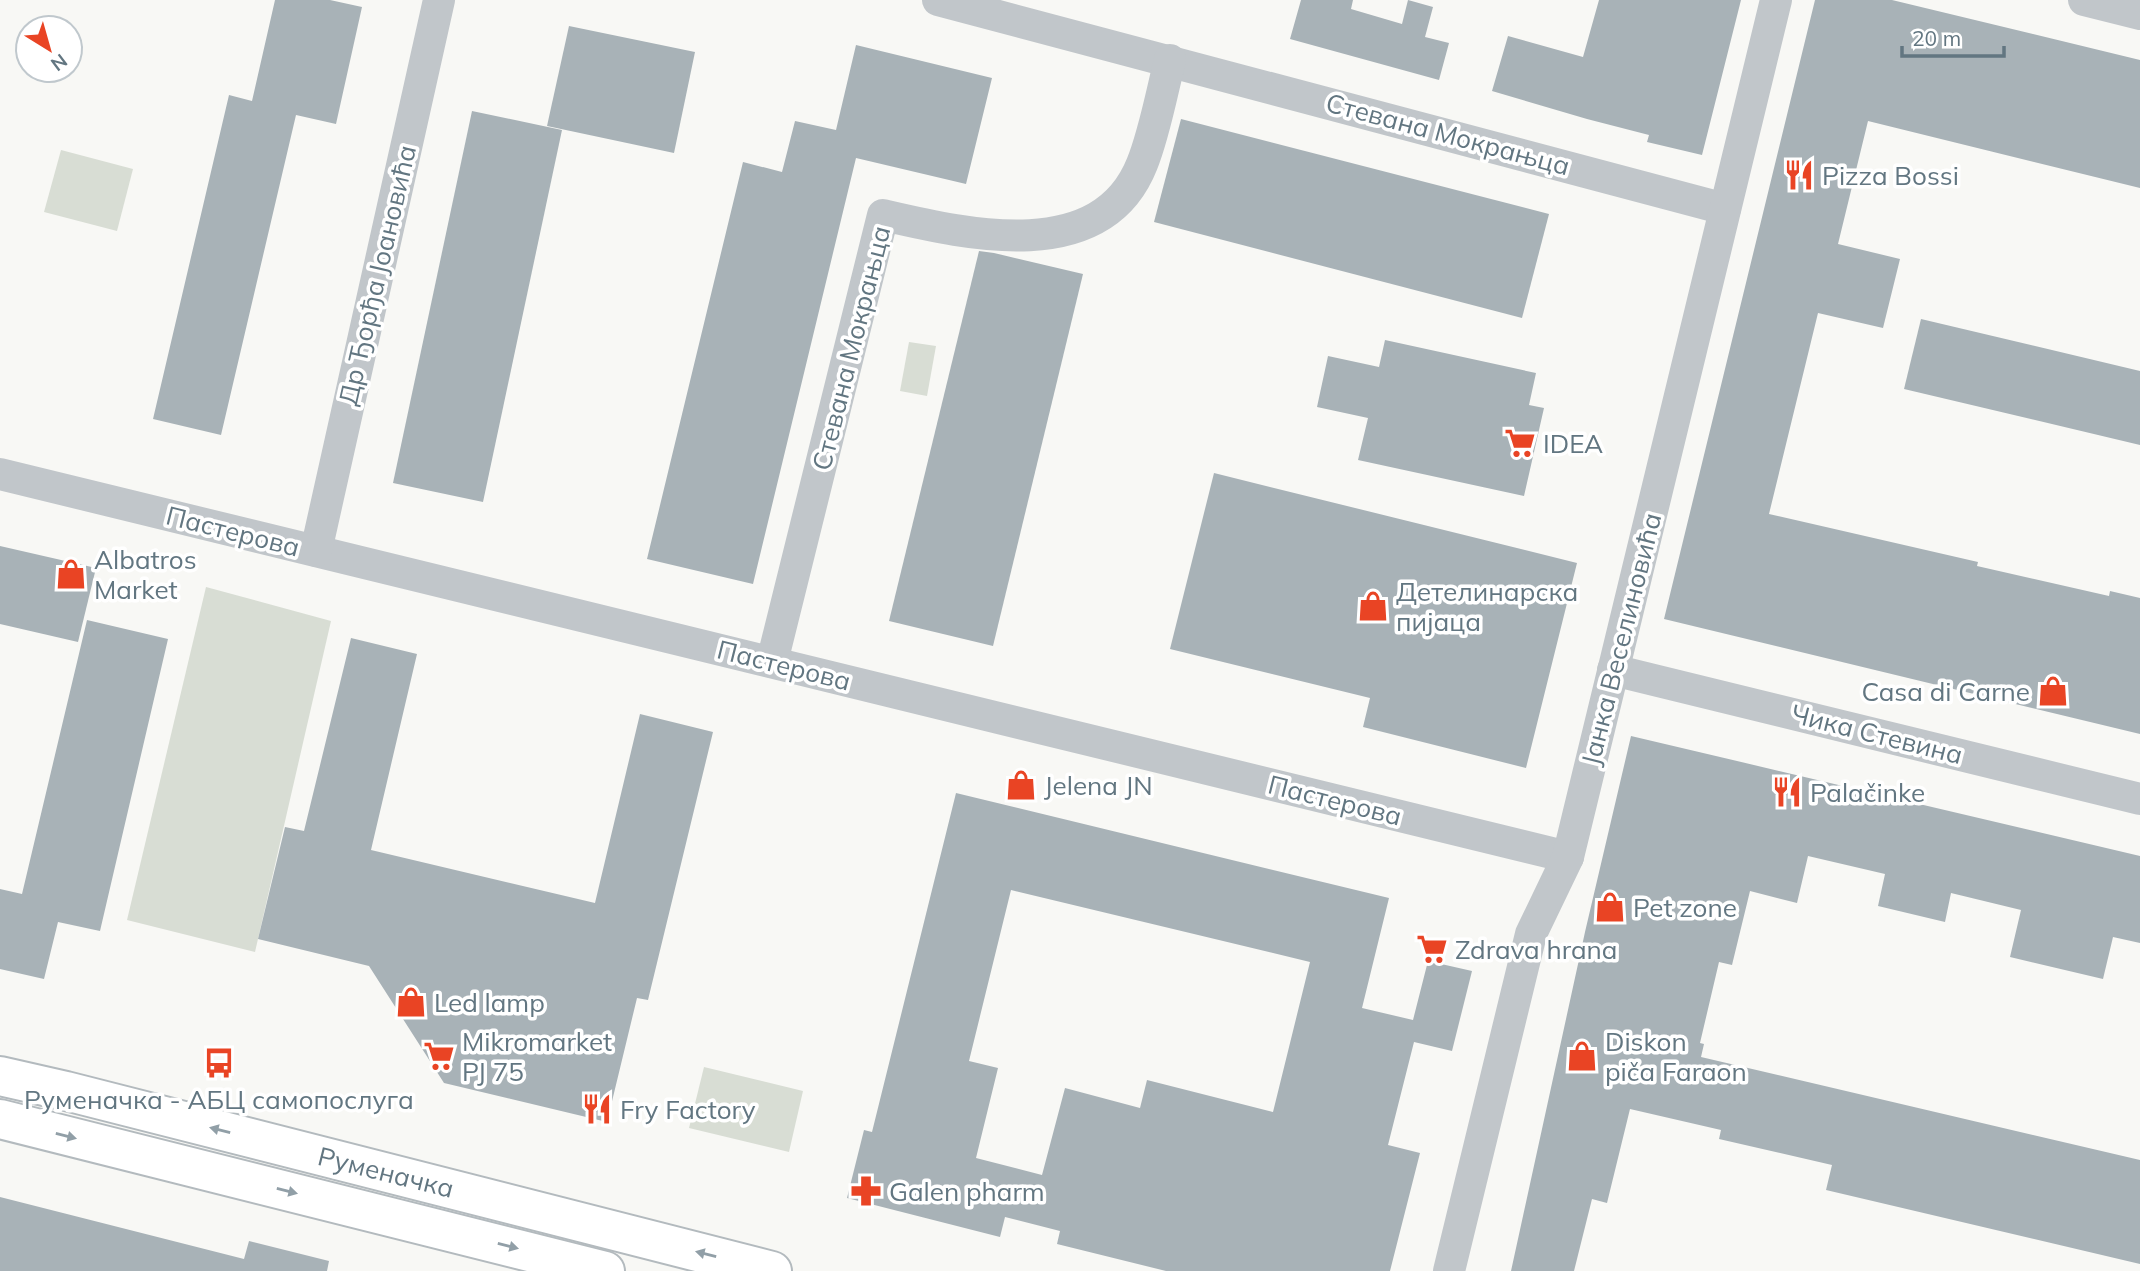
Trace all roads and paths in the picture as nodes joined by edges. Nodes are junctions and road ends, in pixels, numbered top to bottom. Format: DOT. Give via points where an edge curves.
graph roads {
  1 [pos="439,0"];
  2 [pos="938,0"];
  3 [pos="1776,0"];
  4 [pos="2084,0"];
  5 [pos="2140,14"];
  6 [pos="1170,60"];
  7 [pos="1725,209"];
  8 [pos="0,474"];
  9 [pos="316,551"];
  10 [pos="772,662"];
  11 [pos="1614,670"];
  12 [pos="2140,799"];
  13 [pos="1568,858"];
  14 [pos="0,1076"];
  15 [pos="0,1119"];
  16 [pos="605,1271"];
  17 [pos="772,1271"];
  18 [pos="1449,1271"];
  1 -- 9 [label="street, Др Ђорђа Јоановића"];
  2 -- 6 [label="street, Стевана Мокрањца"];
  3 -- 7 [label="street, Јанка Веселиновића"];
  4 -- 5 [label="street"];
  6 -- 7 [label="street, Стевана Мокрањца"];
  6 -- 10 [label="street, Стевана Мокрањца" via="1142,164 1124,196 1088,224 1044,235 1002,236 883,215"];
  7 -- 11 [label="street, Јанка Веселиновића"];
  8 -- 9 [label="street, Пастерова"];
  9 -- 10 [label="street, Пастерова"];
  10 -- 13 [label="street, Пастерова"];
  11 -- 12 [label="street, Чика Стевина"];
  11 -- 13 [label="street, Јанка Веселиновића"];
  13 -- 18 [label="street, Јанка Веселиновића" via="1531,934"];
  17 -- 14 [label="street, Руменачка, one-way"];
  15 -- 16 [label="street, Руменачка, one-way"];
}
